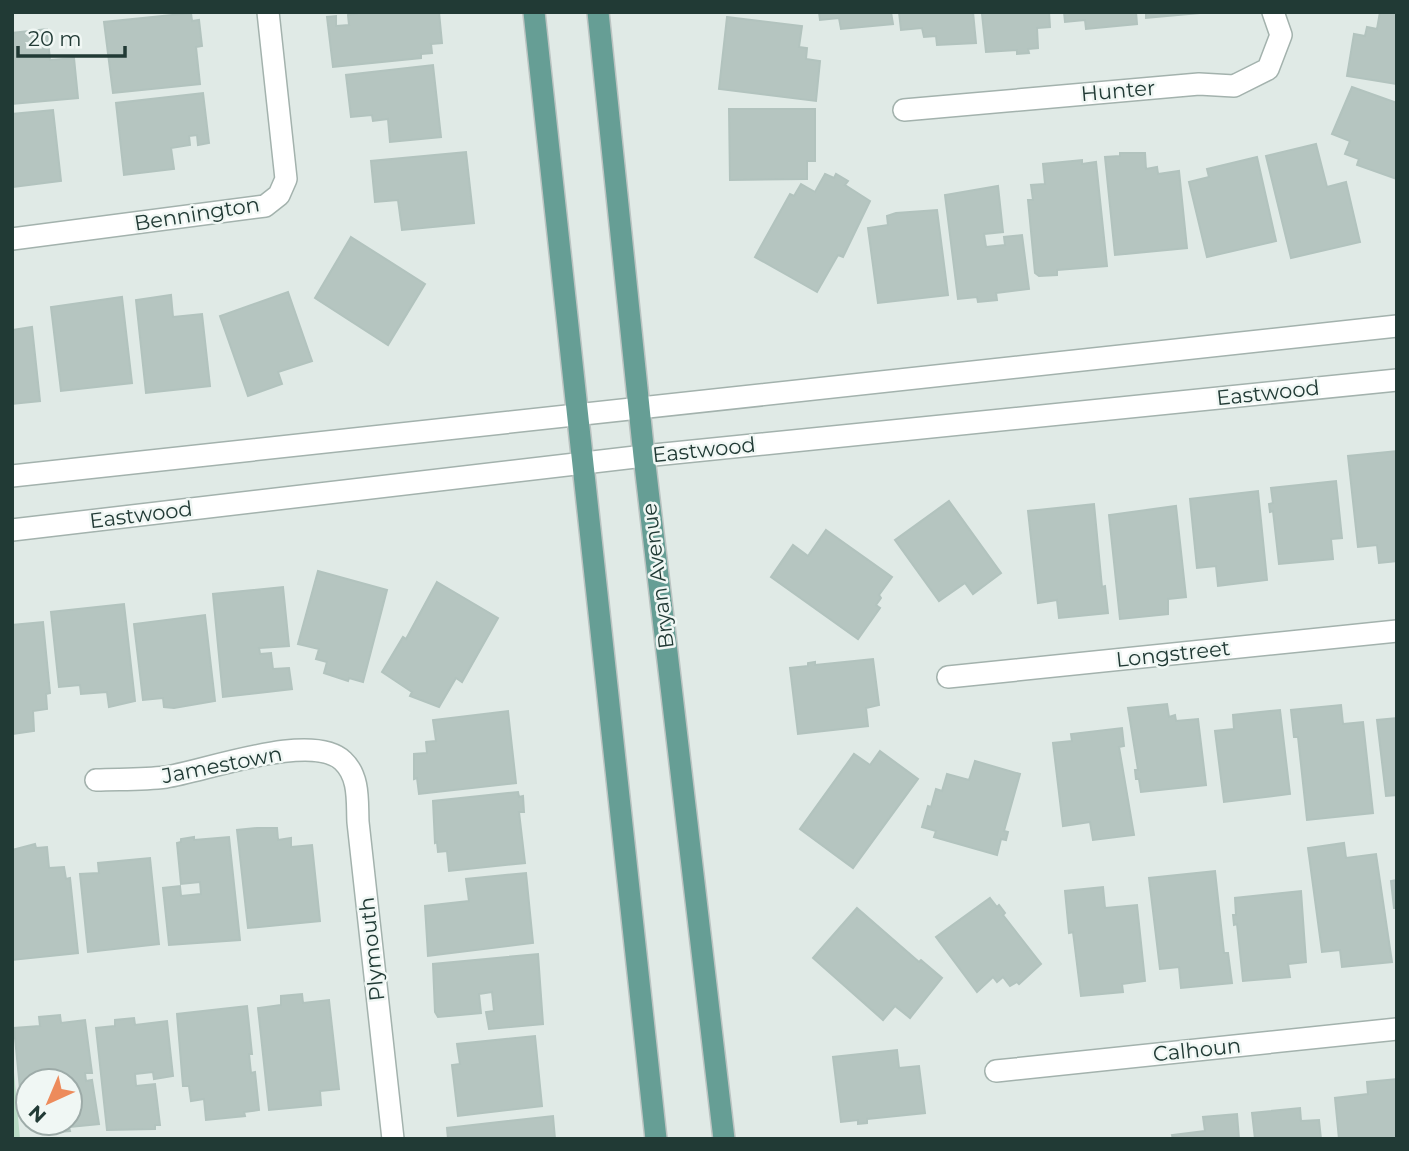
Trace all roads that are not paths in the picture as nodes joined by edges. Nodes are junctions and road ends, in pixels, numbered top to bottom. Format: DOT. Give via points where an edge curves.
graph roads {
  1 [pos="268,12"];
  2 [pos="534,12"];
  3 [pos="598,12"];
  4 [pos="1273,12"];
  5 [pos="904,110"];
  6 [pos="12,239"];
  7 [pos="1397,326"];
  8 [pos="1397,380"];
  9 [pos="639,410"];
  10 [pos="577,415"];
  11 [pos="644,456"];
  12 [pos="582,465"];
  13 [pos="12,476"];
  14 [pos="12,530"];
  15 [pos="1397,631"];
  16 [pos="948,677"];
  17 [pos="344,762"];
  18 [pos="96,780"];
  19 [pos="1397,1029"];
  20 [pos="996,1071"];
  21 [pos="393,1139"];
  22 [pos="656,1139"];
  23 [pos="724,1139"];
  1 -- 6 [label="street, Bennington" via="286,179 279,195 265,206"];
  2 -- 10 [label="main road"];
  3 -- 9 [label="main road, Bryan Avenue"];
  4 -- 5 [label="street, Hunter" via="1281,35 1268,69 1234,86 1199,84"];
  7 -- 9 [label="street"];
  8 -- 11 [label="street, Eastwood"];
  9 -- 10 [label="street"];
  9 -- 11 [label="main road, Bryan Avenue"];
  10 -- 12 [label="main road"];
  10 -- 13 [label="street"];
  11 -- 12 [label="street, Eastwood"];
  11 -- 23 [label="main road, Bryan Avenue"];
  12 -- 14 [label="street, Eastwood"];
  12 -- 22 [label="main road"];
  15 -- 16 [label="street, Longstreet"];
  17 -- 18 [label="street, Jamestown" via="327,751 300,750 164,777"];
  17 -- 21 [label="street, Plymouth" via="357,788"];
  19 -- 20 [label="street, Calhoun"];
}
